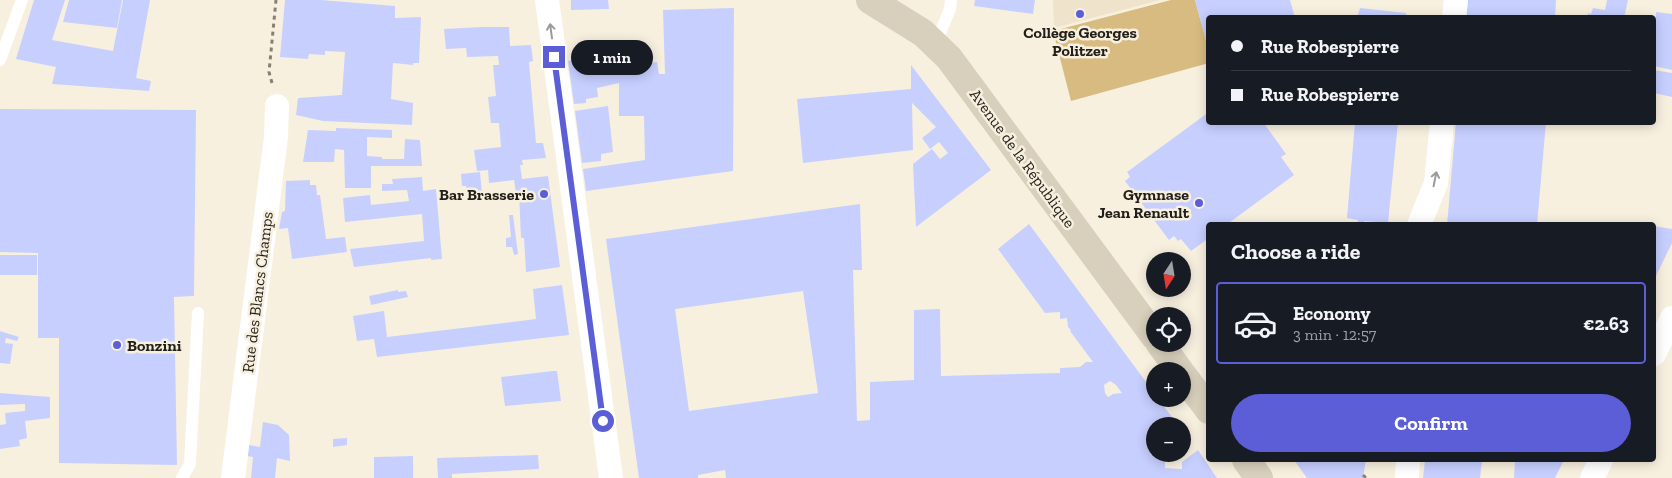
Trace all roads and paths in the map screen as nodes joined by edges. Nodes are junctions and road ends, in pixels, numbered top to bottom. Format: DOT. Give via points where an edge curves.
graph roads {
  1 [pos="22,0"];
  2 [pos="276,0"];
  3 [pos="546,0"];
  4 [pos="870,0"];
  5 [pos="951,0"];
  6 [pos="1456,0"];
  7 [pos="1454,15"];
  8 [pos="936,43"];
  9 [pos="0,60"];
  10 [pos="277,106"];
  11 [pos="1442,125"];
  12 [pos="1420,222"];
  13 [pos="198,312"];
  14 [pos="1146,325"];
  15 [pos="1191,386"];
  16 [pos="1206,406"];
  17 [pos="1247,462"];
  18 [pos="1408,462"];
  19 [pos="1600,462"];
  20 [pos="182,478"];
  21 [pos="233,478"];
  22 [pos="611,478"];
  23 [pos="1259,478"];
  24 [pos="1407,478"];
  25 [pos="1592,478"];
  1 -- 9 [label="lane"];
  2 -- 10 [label="path" via="269,72"];
  22 -- 3 [label="street, one-way"];
  4 -- 8 [label="main road, Avenue de la République"];
  5 -- 8 [label="lane"];
  6 -- 7 [label="street"];
  8 -- 14 [label="main road, Avenue de la République"];
  10 -- 21 [label="street, Rue des Blancs Champs" via="276,137"];
  12 -- 11 [label="street, one-way" via="1436,183"];
  13 -- 20 [label="lane" via="190,464"];
  15 -- 16 [label="main road"];
  17 -- 23 [label="main road"];
  18 -- 24 [label="street"];
  19 -- 25 [label="street"];
}
